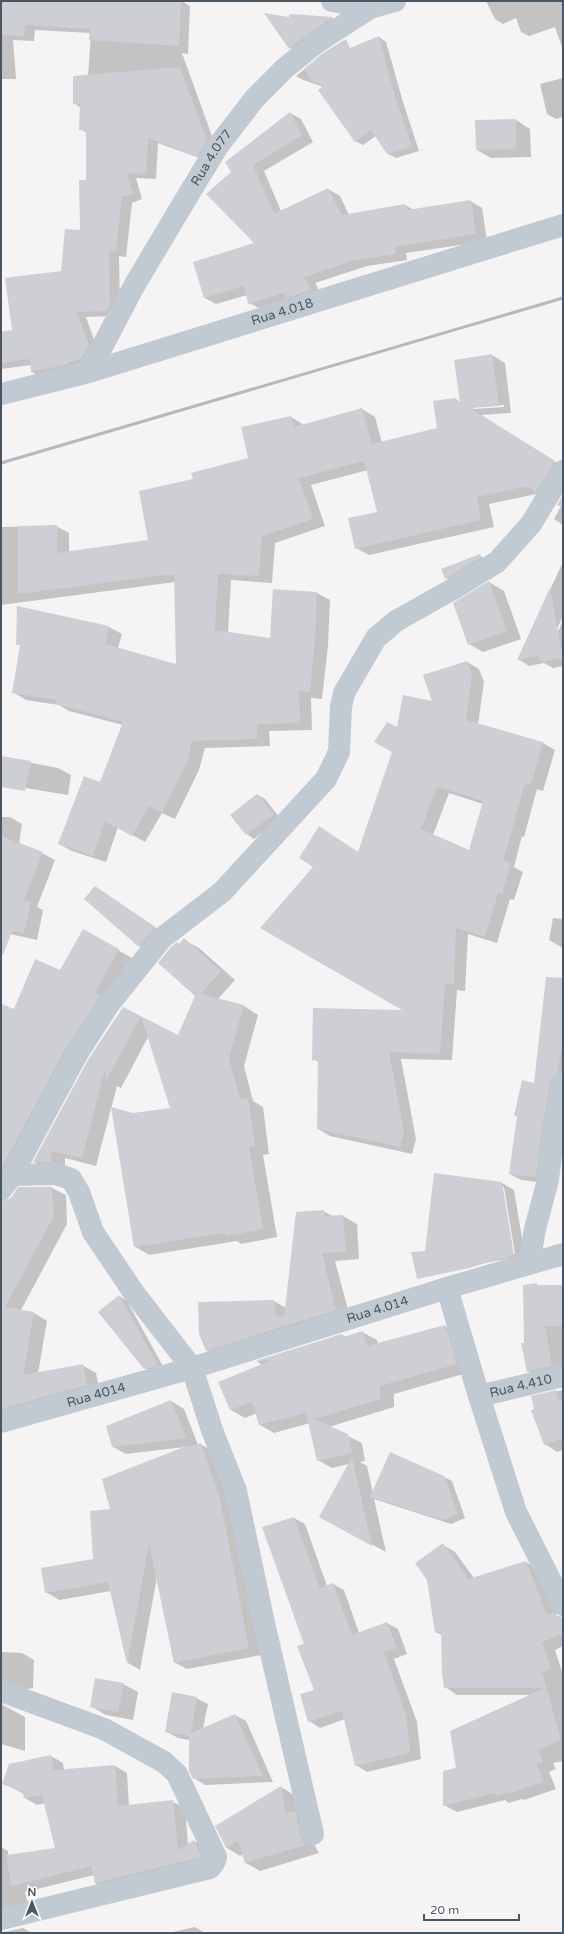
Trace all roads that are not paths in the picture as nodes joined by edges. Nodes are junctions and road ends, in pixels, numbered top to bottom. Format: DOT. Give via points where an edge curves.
graph roads {
  1 [pos="332,1"];
  2 [pos="395,1"];
  3 [pos="370,8"];
  4 [pos="563,225"];
  5 [pos="89,372"];
  6 [pos="1,394"];
  7 [pos="563,471"];
  8 [pos="563,1083"];
  9 [pos="6,1182"];
  10 [pos="563,1254"];
  11 [pos="529,1264"];
  12 [pos="447,1288"];
  13 [pos="192,1368"];
  14 [pos="563,1376"];
  15 [pos="479,1396"];
  16 [pos="1,1422"];
  17 [pos="563,1605"];
  18 [pos="1,1690"];
  19 [pos="313,1834"];
  20 [pos="1,1920"];
  1 -- 3 [label="street"];
  2 -- 3 [label="street, Rua 4.077"];
  3 -- 5 [label="street, Rua 4.077" via="316,43 284,69 250,104 218,146 187,197 134,286"];
  4 -- 5 [label="street, Rua 4.018"];
  5 -- 6 [label="street, Rua 4.018"];
  7 -- 9 [label="street" via="531,524 497,562 396,621 376,638 344,693 339,752 326,779 222,892 162,938 109,1004 77,1054"];
  8 -- 11 [label="street" via="554,1128 548,1180 535,1228"];
  9 -- 13 [label="street" via="56,1174 71,1179 79,1192 93,1232 134,1293"];
  10 -- 11 [label="street, Rua 4.014"];
  11 -- 12 [label="street, Rua 4.014"];
  12 -- 13 [label="street, Rua 4.014"];
  12 -- 15 [label="street"];
  13 -- 16 [label="street, Rua 4014"];
  13 -- 19 [label="street" via="212,1430 236,1491 265,1631"];
  14 -- 15 [label="street, Rua 4.410"];
  15 -- 17 [label="street" via="516,1512"];
  18 -- 20 [label="street" via="104,1729 164,1762 177,1774 216,1856 210,1868"];
}
